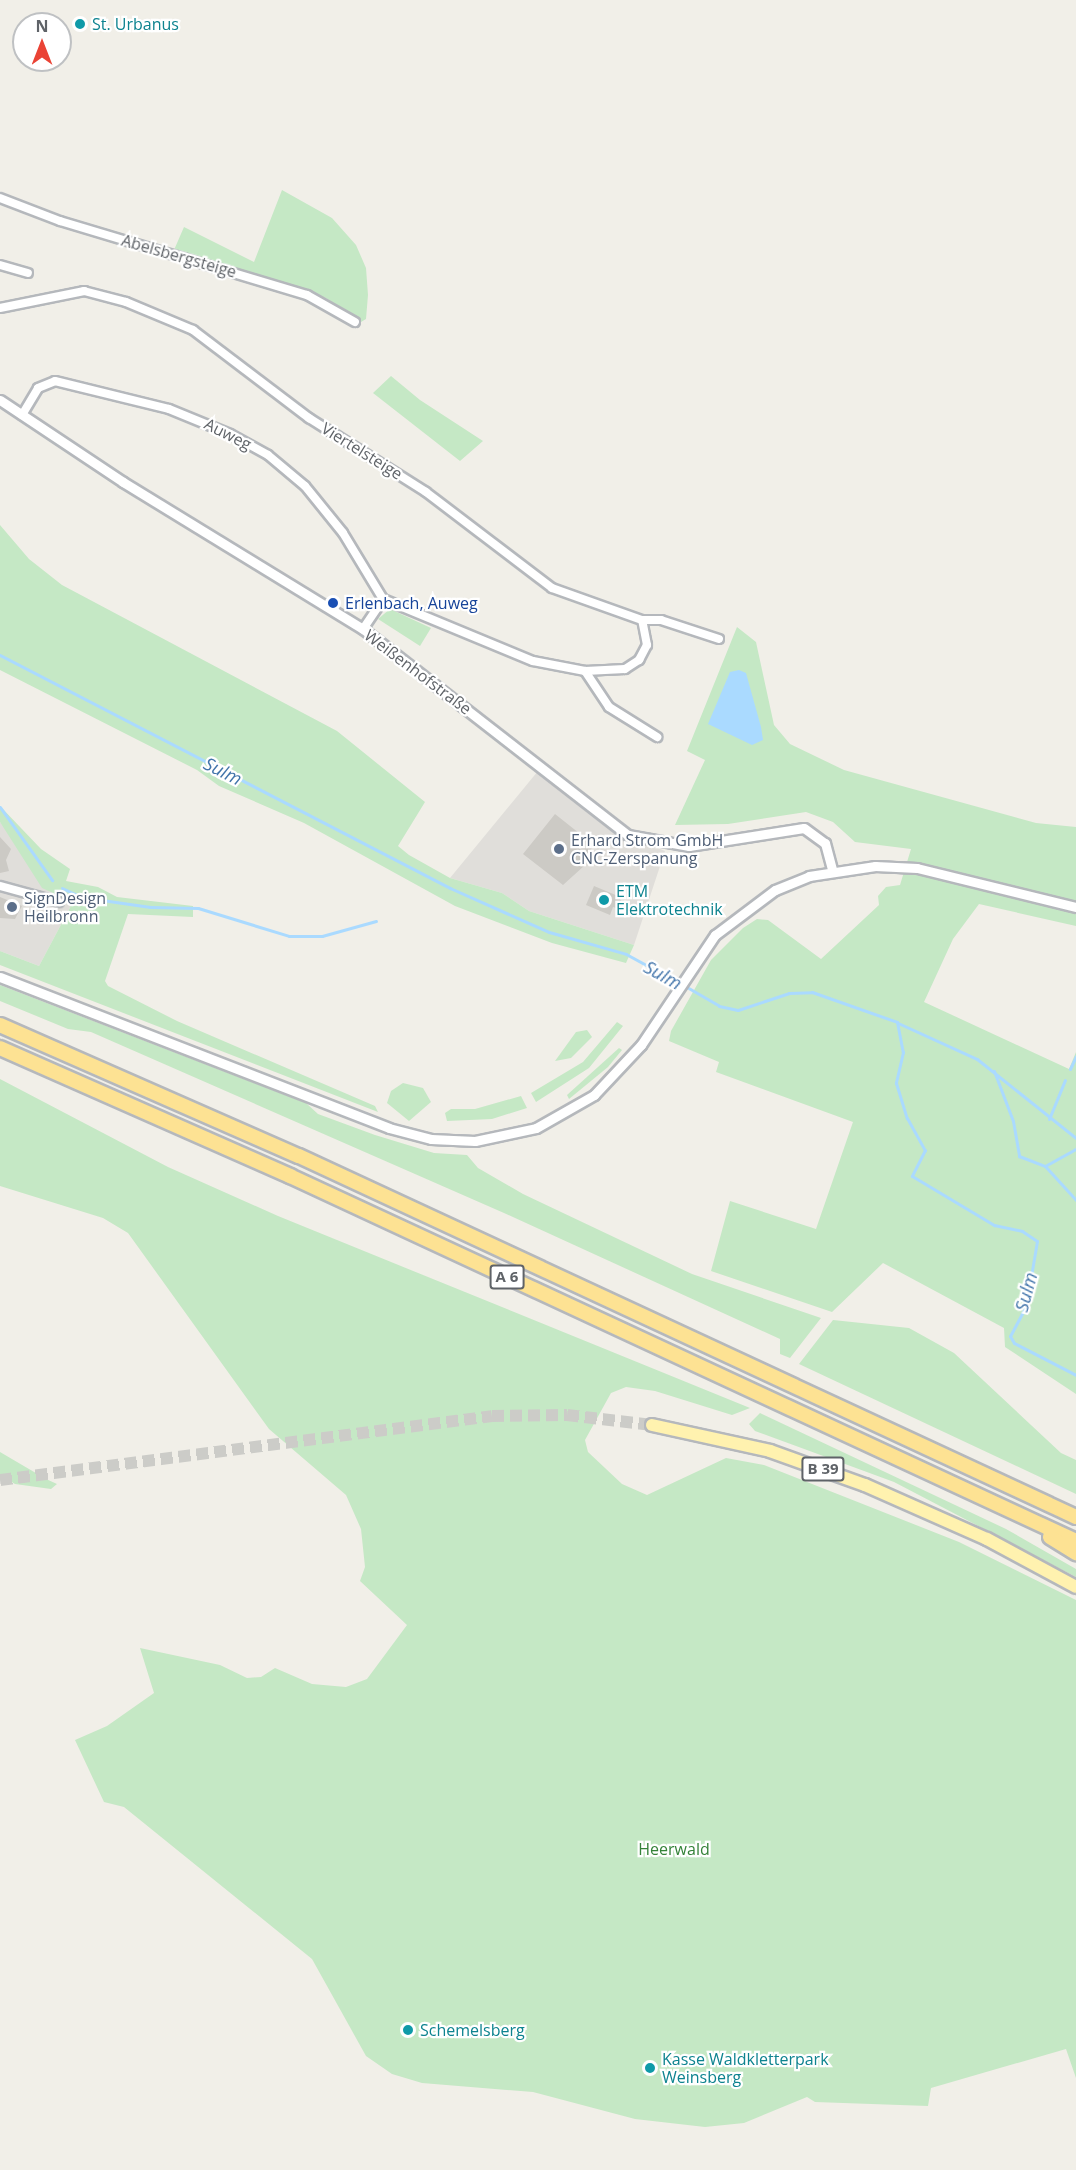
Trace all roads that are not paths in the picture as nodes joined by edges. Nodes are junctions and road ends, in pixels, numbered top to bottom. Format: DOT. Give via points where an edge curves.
graph roads {
  1 [pos="0,198"];
  2 [pos="0,265"];
  3 [pos="28,273"];
  4 [pos="0,308"];
  5 [pos="355,322"];
  6 [pos="0,400"];
  7 [pos="22,415"];
  8 [pos="383,599"];
  9 [pos="642,620"];
  10 [pos="363,629"];
  11 [pos="719,639"];
  12 [pos="585,671"];
  13 [pos="657,737"];
  14 [pos="832,870"];
  15 [pos="0,886"];
  16 [pos="59,902"];
  17 [pos="1076,908"];
  18 [pos="0,977"];
  19 [pos="0,1025"];
  20 [pos="0,1048"];
  21 [pos="652,1425"];
  22 [pos="1008,1510"];
  23 [pos="1076,1517"];
  24 [pos="1076,1541"];
  25 [pos="1076,1553"];
  26 [pos="1076,1587"];
  1 -- 5 [label="street, Abelsbergsteige" via="60,221 307,295"];
  2 -- 3 [label="street"];
  4 -- 9 [label="street, Viertelsteige" via="84,291 126,302 193,330 309,418 426,492 537,579"];
  6 -- 7 [label="street, Weißenhofstraße"];
  7 -- 8 [label="street, Auweg" via="38,388 55,381 169,409 230,434 268,455 306,486 343,534"];
  7 -- 10 [label="street, Weißenhofstraße"];
  8 -- 10 [label="street"];
  8 -- 12 [label="street" via="533,661"];
  9 -- 11 [label="street, Viertelsteige" via="661,620"];
  9 -- 12 [label="street" via="648,636 639,660 625,669"];
  10 -- 14 [label="street, Weißenhofstraße" via="628,835 689,846 804,828 825,843"];
  12 -- 13 [label="street" via="609,707"];
  14 -- 17 [label="street" via="917,868"];
  14 -- 18 [label="street" via="775,890 741,911 715,935 641,1045 594,1095 536,1128 475,1142 430,1138 389,1128"];
  15 -- 16 [label="street"];
  19 -- 23 [label="highway, A 6" via="299,1156"];
  20 -- 22 [label="highway, A 6" via="290,1176"];
  21 -- 26 [label="main road, B 39" via="751,1446 865,1485 976,1534"];
  22 -- 24 [label="highway"];
  22 -- 25 [label="highway, A 6"];
}
